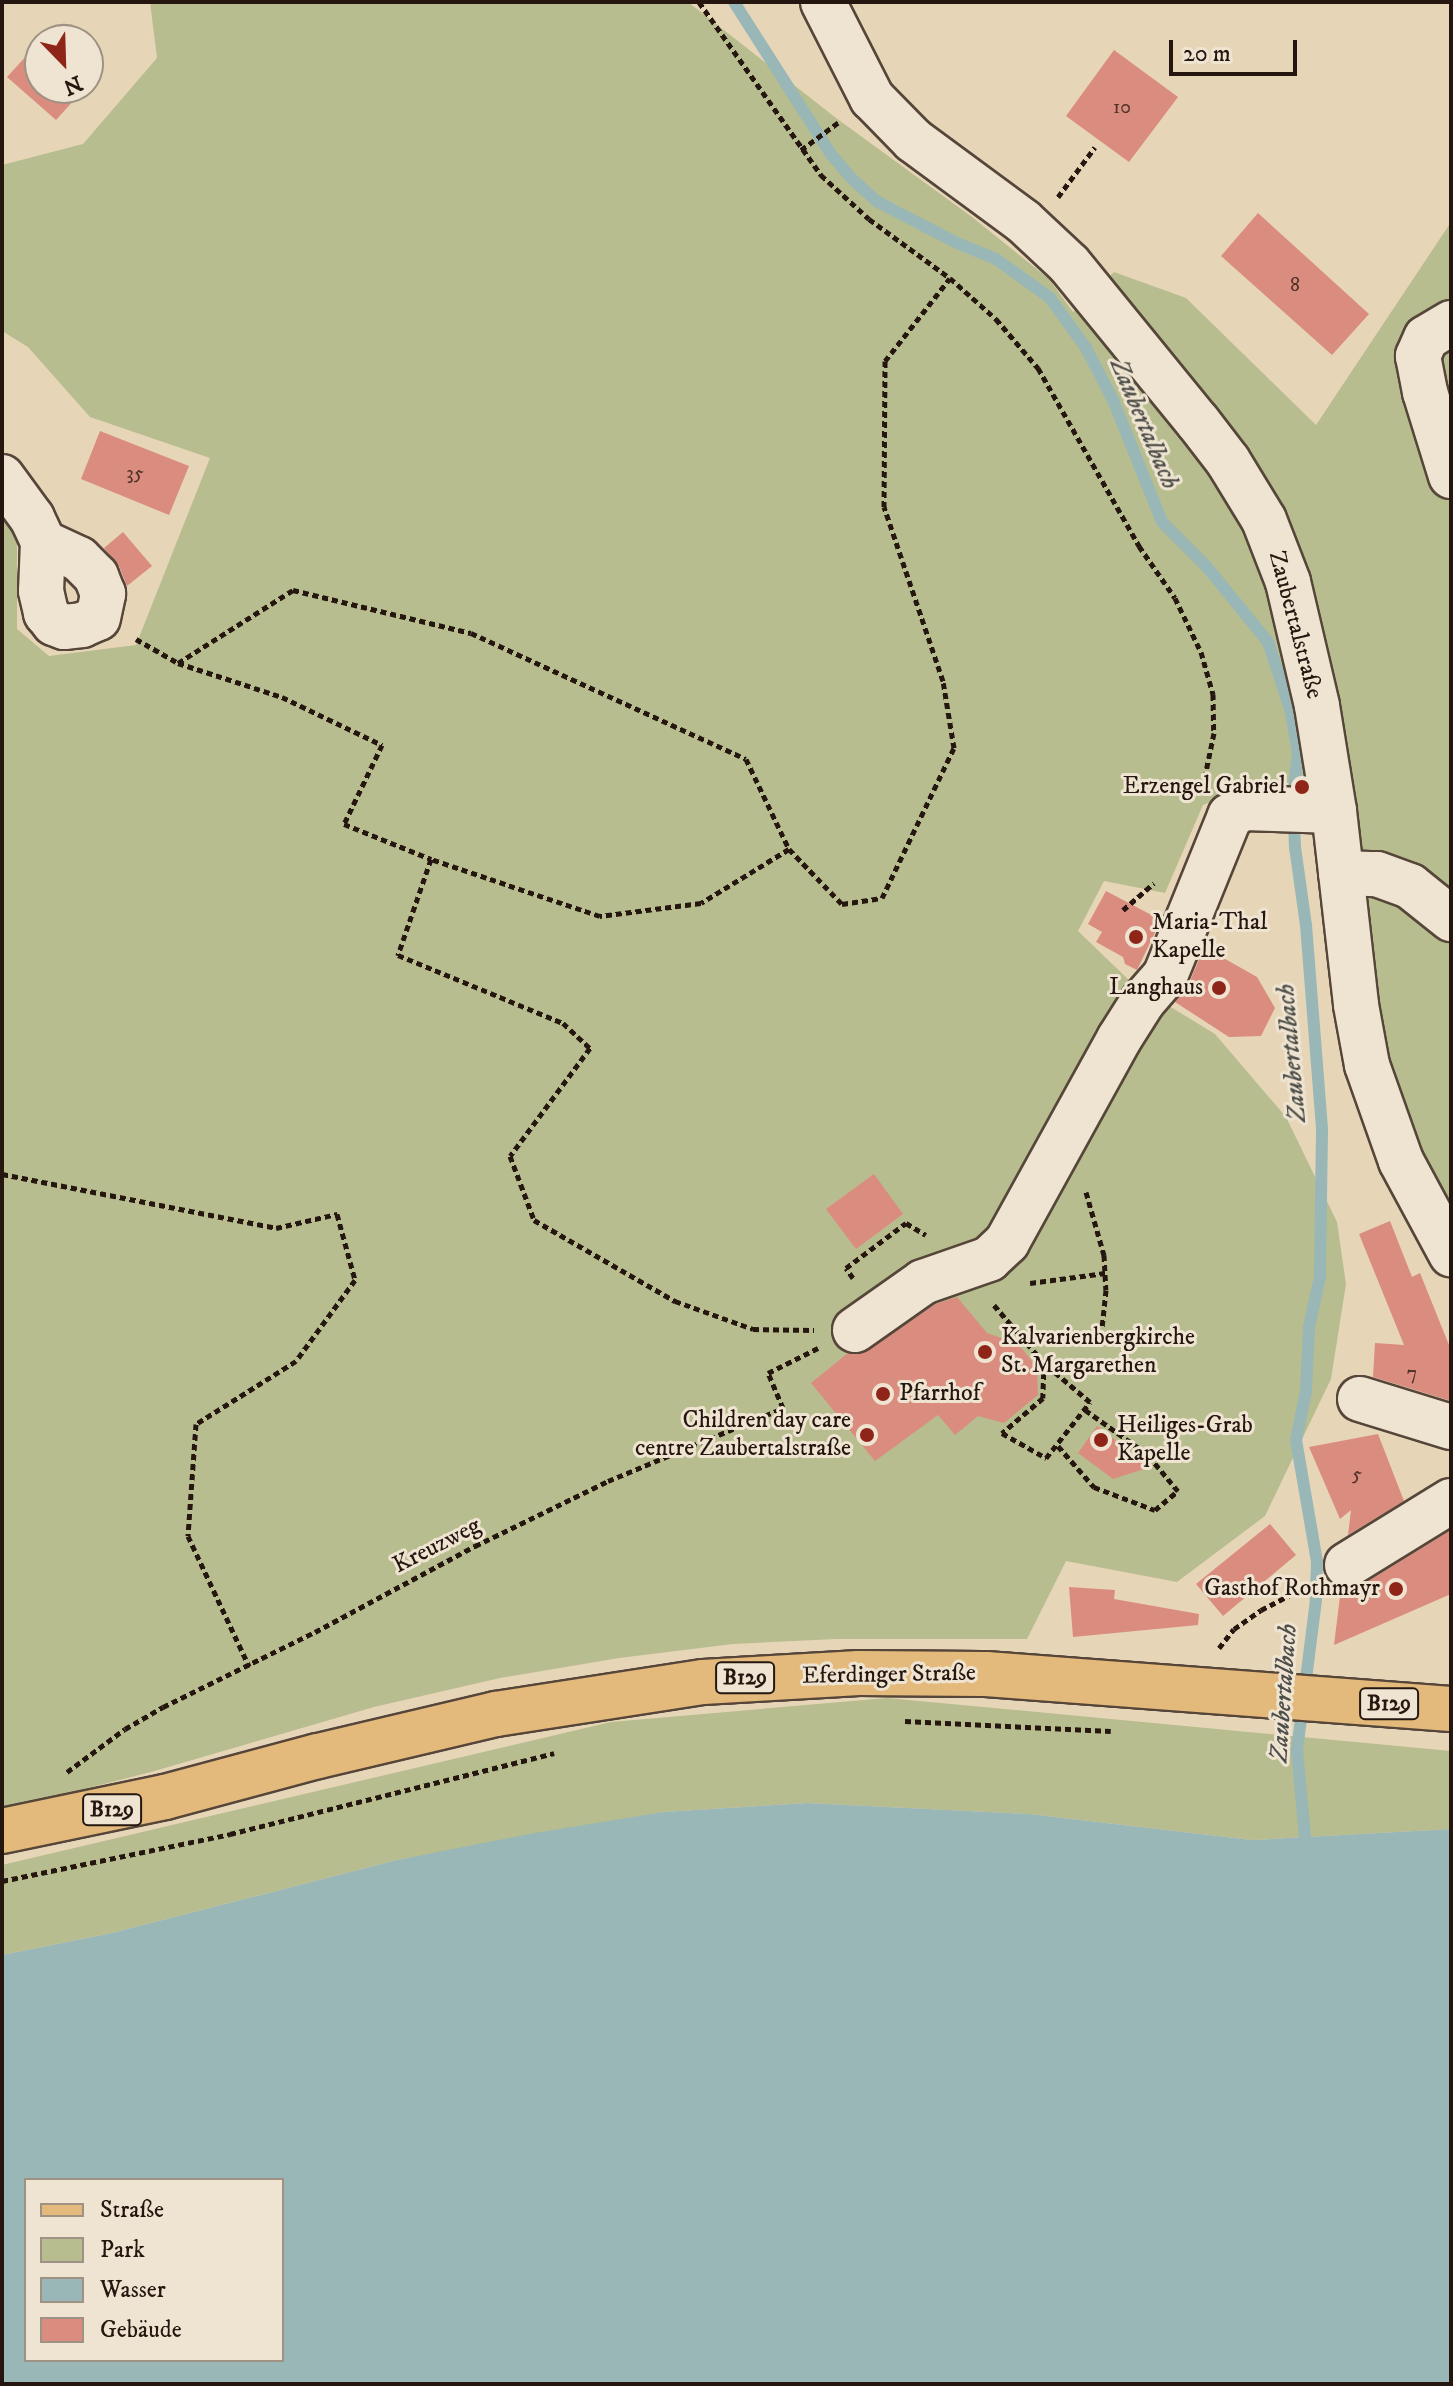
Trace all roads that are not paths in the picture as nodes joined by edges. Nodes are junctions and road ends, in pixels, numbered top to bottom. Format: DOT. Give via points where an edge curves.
graph roads {
  1 [pos="823,2"];
  2 [pos="1451,323"];
  3 [pos="1451,476"];
  4 [pos="2,477"];
  5 [pos="98,618"];
  6 [pos="1321,811"];
  7 [pos="1341,873"];
  8 [pos="1451,919"];
  9 [pos="1451,1254"];
  10 [pos="855,1330"];
  11 [pos="1360,1399"];
  12 [pos="1451,1427"];
  13 [pos="1451,1501"];
  14 [pos="1347,1565"];
  15 [pos="1451,1709"];
  16 [pos="14,1829"];
  1 -- 6 [label="street, Zaubertalstraße" via="860,80 895,123 1034,230 1069,264 1228,461 1264,520 1300,625"];
  2 -- 3 [label="street" via="1426,338 1418,356"];
  4 -- 5 [label="street" via="43,542 46,613 64,627"];
  6 -- 7 [label="street, Zaubertalstraße"];
  6 -- 10 [label="street" via="1239,809 1228,817 1165,976 1119,1039 998,1253 923,1282"];
  7 -- 8 [label="street" via="1377,874 1410,886"];
  7 -- 9 [label="street, Zaubertalstraße" via="1370,1076 1401,1161"];
  11 -- 12 [label="street"];
  13 -- 14 [label="street"];
  15 -- 16 [label="main road, Eferdinger Straße / B129" via="986,1674 762,1677 663,1686 496,1714"];
}
